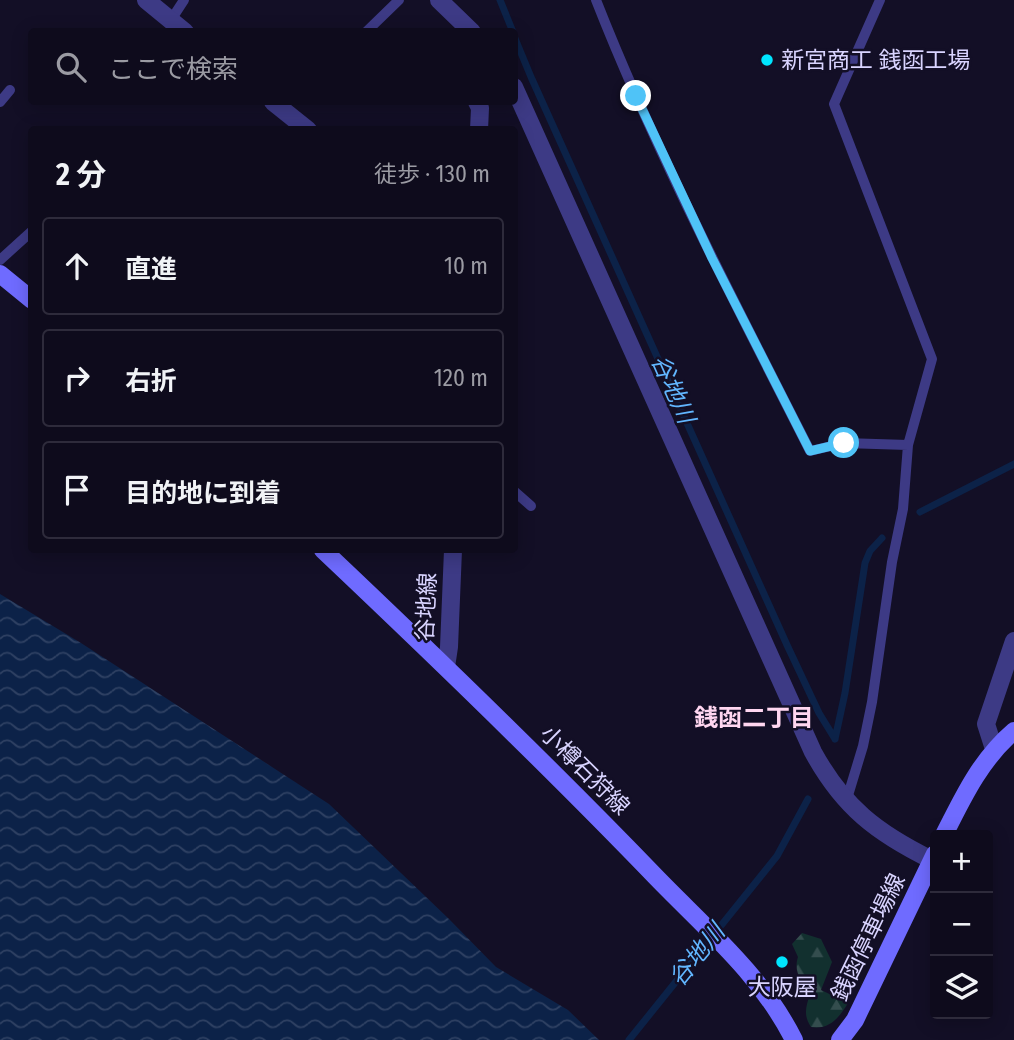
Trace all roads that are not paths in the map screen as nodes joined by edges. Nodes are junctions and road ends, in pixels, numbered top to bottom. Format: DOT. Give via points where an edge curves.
graph roads {
  1 [pos="146,0"];
  2 [pos="184,0"];
  3 [pos="399,0"];
  4 [pos="439,0"];
  5 [pos="596,0"];
  6 [pos="880,0"];
  7 [pos="178,26"];
  8 [pos="370,28"];
  9 [pos="467,28"];
  10 [pos="10,90"];
  11 [pos="518,96"];
  12 [pos="0,102"];
  13 [pos="277,105"];
  14 [pos="478,105"];
  15 [pos="303,126"];
  16 [pos="479,126"];
  17 [pos="28,235"];
  18 [pos="0,260"];
  19 [pos="0,274"];
  20 [pos="28,297"];
  21 [pos="908,446"];
  22 [pos="518,495"];
  23 [pos="531,506"];
  24 [pos="326,553"];
  25 [pos="453,553"];
  26 [pos="1014,641"];
  27 [pos="446,667"];
  28 [pos="1014,731"];
  29 [pos="994,749"];
  30 [pos="846,802"];
  31 [pos="946,830"];
  32 [pos="930,855"];
  33 [pos="930,865"];
  34 [pos="794,1040"];
  35 [pos="840,1040"];
  1 -- 7 [label="street"];
  2 -- 7 [label="lane"];
  3 -- 8 [label="lane"];
  4 -- 9 [label="street"];
  5 -- 21 [label="lane" via="683,196 810,451 844,443"];
  6 -- 21 [label="lane" via="834,104 932,359"];
  10 -- 12 [label="lane"];
  11 -- 30 [label="street" via="813,752"];
  13 -- 15 [label="street"];
  14 -- 16 [label="street"];
  17 -- 18 [label="lane"];
  19 -- 20 [label="main road"];
  21 -- 30 [label="lane" via="903,509 872,702"];
  22 -- 23 [label="lane"];
  24 -- 27 [label="main road, 小樽石狩線"];
  25 -- 27 [label="street, 谷地線"];
  26 -- 29 [label="street" via="986,724"];
  27 -- 34 [label="main road, 小樽石狩線" via="726,948 764,990"];
  28 -- 29 [label="main road"];
  29 -- 31 [label="main road"];
  30 -- 32 [label="street" via="889,838"];
  33 -- 35 [label="main road, 銭函停車場線" via="855,1020"];
}
